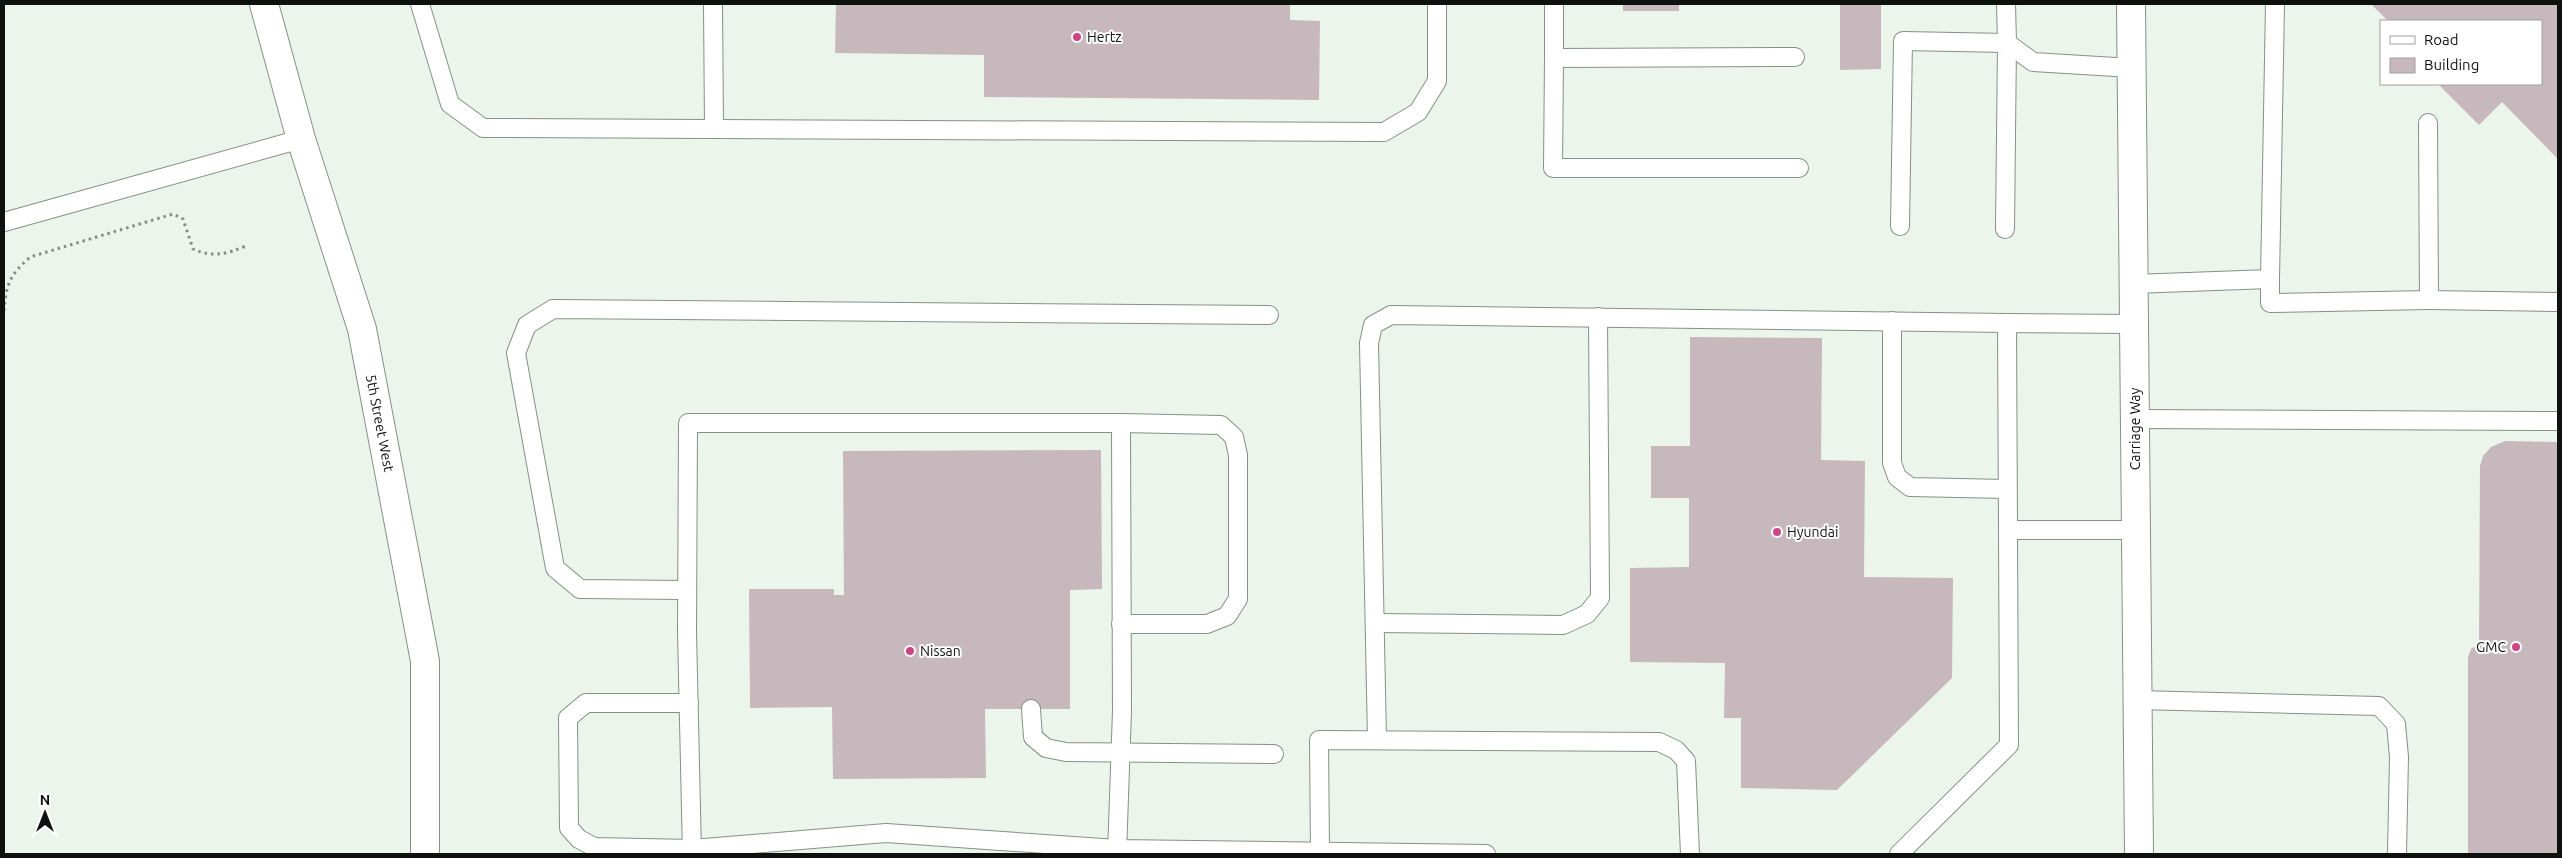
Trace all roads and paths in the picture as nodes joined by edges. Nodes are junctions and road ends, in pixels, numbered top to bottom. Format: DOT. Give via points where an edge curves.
graph roads {
  1 [pos="264,4"];
  2 [pos="420,4"];
  3 [pos="713,4"];
  4 [pos="1437,4"];
  5 [pos="1554,4"];
  6 [pos="2006,4"];
  7 [pos="2131,4"];
  8 [pos="2275,4"];
  9 [pos="2007,43"];
  10 [pos="1795,57"];
  11 [pos="1554,58"];
  12 [pos="2132,68"];
  13 [pos="2428,123"];
  14 [pos="714,128"];
  15 [pos="302,138"];
  16 [pos="1800,168"];
  17 [pos="4,222"];
  18 [pos="1900,226"];
  19 [pos="2005,230"];
  20 [pos="246,246"];
  21 [pos="2270,279"];
  22 [pos="2133,284"];
  23 [pos="2429,300"];
  24 [pos="2558,302"];
  25 [pos="4,311"];
  26 [pos="1269,315"];
  27 [pos="1598,316"];
  28 [pos="1892,321"];
  29 [pos="2007,323"];
  30 [pos="2134,324"];
  31 [pos="2135,419"];
  32 [pos="2558,421"];
  33 [pos="1121,423"];
  34 [pos="2007,489"];
  35 [pos="2008,530"];
  36 [pos="2136,530"];
  37 [pos="687,590"];
  38 [pos="1375,623"];
  39 [pos="1121,624"];
  40 [pos="2138,700"];
  41 [pos="689,703"];
  42 [pos="1031,709"];
  43 [pos="1377,740"];
  44 [pos="1120,752"];
  45 [pos="1274,754"];
  46 [pos="692,851"];
  47 [pos="1117,852"];
  48 [pos="1320,852"];
  49 [pos="425,854"];
  50 [pos="1486,854"];
  51 [pos="1690,854"];
  52 [pos="1899,854"];
  53 [pos="2139,854"];
  54 [pos="2397,854"];
  1 -- 15 [label="street, 5th Street West"];
  2 -- 14 [label="lane" via="450,104 483,128"];
  3 -- 14 [label="lane"];
  4 -- 14 [label="lane" via="1437,81 1418,112 1384,132"];
  5 -- 11 [label="lane"];
  6 -- 9 [label="lane"];
  7 -- 12 [label="street, Carriage Way"];
  8 -- 21 [label="lane"];
  9 -- 12 [label="lane" via="2033,62"];
  9 -- 18 [label="lane" via="1902,41"];
  9 -- 19 [label="lane"];
  10 -- 11 [label="lane"];
  11 -- 16 [label="lane" via="1553,168"];
  12 -- 22 [label="street, Carriage Way"];
  13 -- 23 [label="lane"];
  15 -- 17 [label="lane"];
  15 -- 49 [label="street, 5th Street West" via="362,329 425,661"];
  20 -- 25 [label="path" via="222,256 193,249 183,219 173,214 30,257 13,272 6,291"];
  21 -- 22 [label="lane"];
  21 -- 23 [label="lane" via="2270,303"];
  22 -- 30 [label="street, Carriage Way"];
  23 -- 24 [label="lane"];
  26 -- 37 [label="lane" via="553,309 528,325 516,353 555,568 580,589"];
  27 -- 28 [label="lane"];
  27 -- 38 [label="lane" via="1600,598 1587,614 1564,625"];
  27 -- 38 [label="lane" via="1390,315 1373,325 1369,343"];
  28 -- 29 [label="lane"];
  28 -- 34 [label="lane" via="1892,463 1897,477 1910,488"];
  29 -- 30 [label="lane"];
  29 -- 34 [label="lane"];
  30 -- 31 [label="street, Carriage Way"];
  31 -- 32 [label="lane"];
  31 -- 36 [label="street, Carriage Way"];
  33 -- 37 [label="lane" via="688,423"];
  33 -- 39 [label="lane"];
  33 -- 39 [label="lane" via="1221,425 1234,437 1238,465 1238,599 1226,616 1207,624"];
  34 -- 35 [label="lane"];
  35 -- 36 [label="lane"];
  35 -- 52 [label="lane" via="2009,745"];
  36 -- 40 [label="street, Carriage Way"];
  37 -- 41 [label="lane"];
  38 -- 43 [label="lane"];
  39 -- 44 [label="lane"];
  40 -- 53 [label="street, Carriage Way"];
  40 -- 54 [label="lane" via="2379,706 2396,724 2399,757"];
  41 -- 46 [label="lane"];
  41 -- 46 [label="lane" via="586,703 576,709 568,718 569,828 579,839 594,847"];
  42 -- 44 [label="lane" via="1033,737 1046,748 1066,752"];
  43 -- 48 [label="lane" via="1319,740"];
  43 -- 51 [label="lane" via="1659,742 1676,750 1686,761"];
  44 -- 45 [label="lane"];
  44 -- 47 [label="lane"];
  46 -- 47 [label="lane" via="886,833"];
  47 -- 48 [label="lane"];
  48 -- 50 [label="lane"];
}
